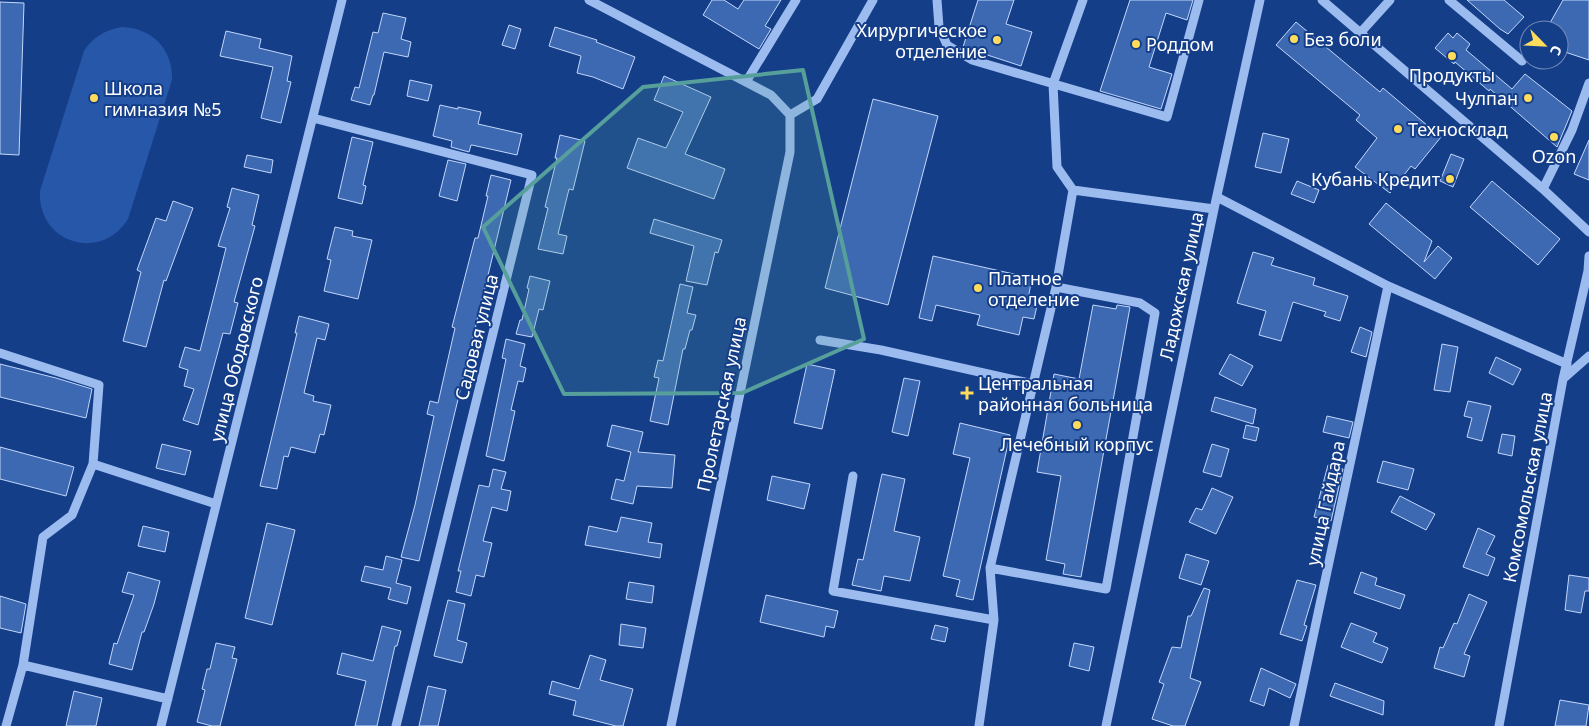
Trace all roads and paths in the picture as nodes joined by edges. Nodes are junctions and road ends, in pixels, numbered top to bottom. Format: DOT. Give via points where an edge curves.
graph roads {
  1 [pos="342,0"];
  2 [pos="590,0"];
  3 [pos="796,0"];
  4 [pos="873,0"];
  5 [pos="937,0"];
  6 [pos="1083,0"];
  7 [pos="1199,0"];
  8 [pos="1260,0"];
  9 [pos="1322,0"];
  10 [pos="1390,0"];
  11 [pos="1449,0"];
  12 [pos="1361,32"];
  13 [pos="1519,58"];
  14 [pos="746,82"];
  15 [pos="1589,83"];
  16 [pos="1053,84"];
  17 [pos="790,115"];
  18 [pos="313,118"];
  19 [pos="1543,189"];
  20 [pos="1073,190"];
  21 [pos="1217,197"];
  22 [pos="1214,209"];
  23 [pos="1589,232"];
  24 [pos="1589,256"];
  25 [pos="1589,275"];
  26 [pos="1388,286"];
  27 [pos="1056,287"];
  28 [pos="820,340"];
  29 [pos="0,353"];
  30 [pos="1589,356"];
  31 [pos="1567,364"];
  32 [pos="1563,379"];
  33 [pos="1033,384"];
  34 [pos="94,464"];
  35 [pos="853,476"];
  36 [pos="216,504"];
  37 [pos="990,568"];
  38 [pos="994,620"];
  39 [pos="23,665"];
  40 [pos="168,699"];
  41 [pos="6,726"];
  42 [pos="161,726"];
  43 [pos="396,726"];
  44 [pos="672,726"];
  45 [pos="979,726"];
  46 [pos="1106,726"];
  47 [pos="1294,726"];
  48 [pos="1499,726"];
  1 -- 18 [label="street, улица Ободовского"];
  2 -- 14 [label="street"];
  3 -- 14 [label="street"];
  4 -- 17 [label="street" via="817,99"];
  5 -- 16 [label="street" via="939,27 946,45 972,60"];
  6 -- 16 [label="street"];
  7 -- 16 [label="street" via="1167,117"];
  8 -- 21 [label="street, Ладожская улица"];
  9 -- 12 [label="street"];
  10 -- 12 [label="street"];
  11 -- 13 [label="street"];
  12 -- 19 [label="street"];
  14 -- 17 [label="street" via="771,95"];
  15 -- 19 [label="street" via="1572,130"];
  16 -- 20 [label="street" via="1057,167"];
  17 -- 44 [label="street, Пролетарская улица" via="790,152"];
  18 -- 36 [label="street, улица Ободовского"];
  18 -- 43 [label="street, Садовая улица" via="532,175"];
  19 -- 23 [label="street"];
  20 -- 22 [label="street"];
  20 -- 27 [label="street"];
  21 -- 22 [label="street, Ладожская улица"];
  21 -- 26 [label="street"];
  22 -- 46 [label="street, Ладожская улица"];
  24 -- 25 [label="street, Комсомольская улица"];
  25 -- 31 [label="street, Комсомольская улица"];
  26 -- 31 [label="street"];
  26 -- 47 [label="street, улица Гайдара"];
  27 -- 33 [label="street"];
  27 -- 37 [label="street" via="1140,303 1155,313 1106,589"];
  28 -- 33 [label="street" via="881,350"];
  29 -- 34 [label="street" via="99,384"];
  30 -- 32 [label="street"];
  31 -- 32 [label="street, Комсомольская улица"];
  32 -- 48 [label="street, Комсомольская улица"];
  33 -- 37 [label="street"];
  34 -- 36 [label="street"];
  34 -- 39 [label="street" via="72,515 43,537"];
  35 -- 38 [label="street" via="833,591"];
  36 -- 40 [label="street, улица Ободовского"];
  37 -- 38 [label="street"];
  38 -- 45 [label="street"];
  39 -- 40 [label="street"];
  39 -- 41 [label="street"];
  40 -- 42 [label="street, улица Ободовского"];
}
